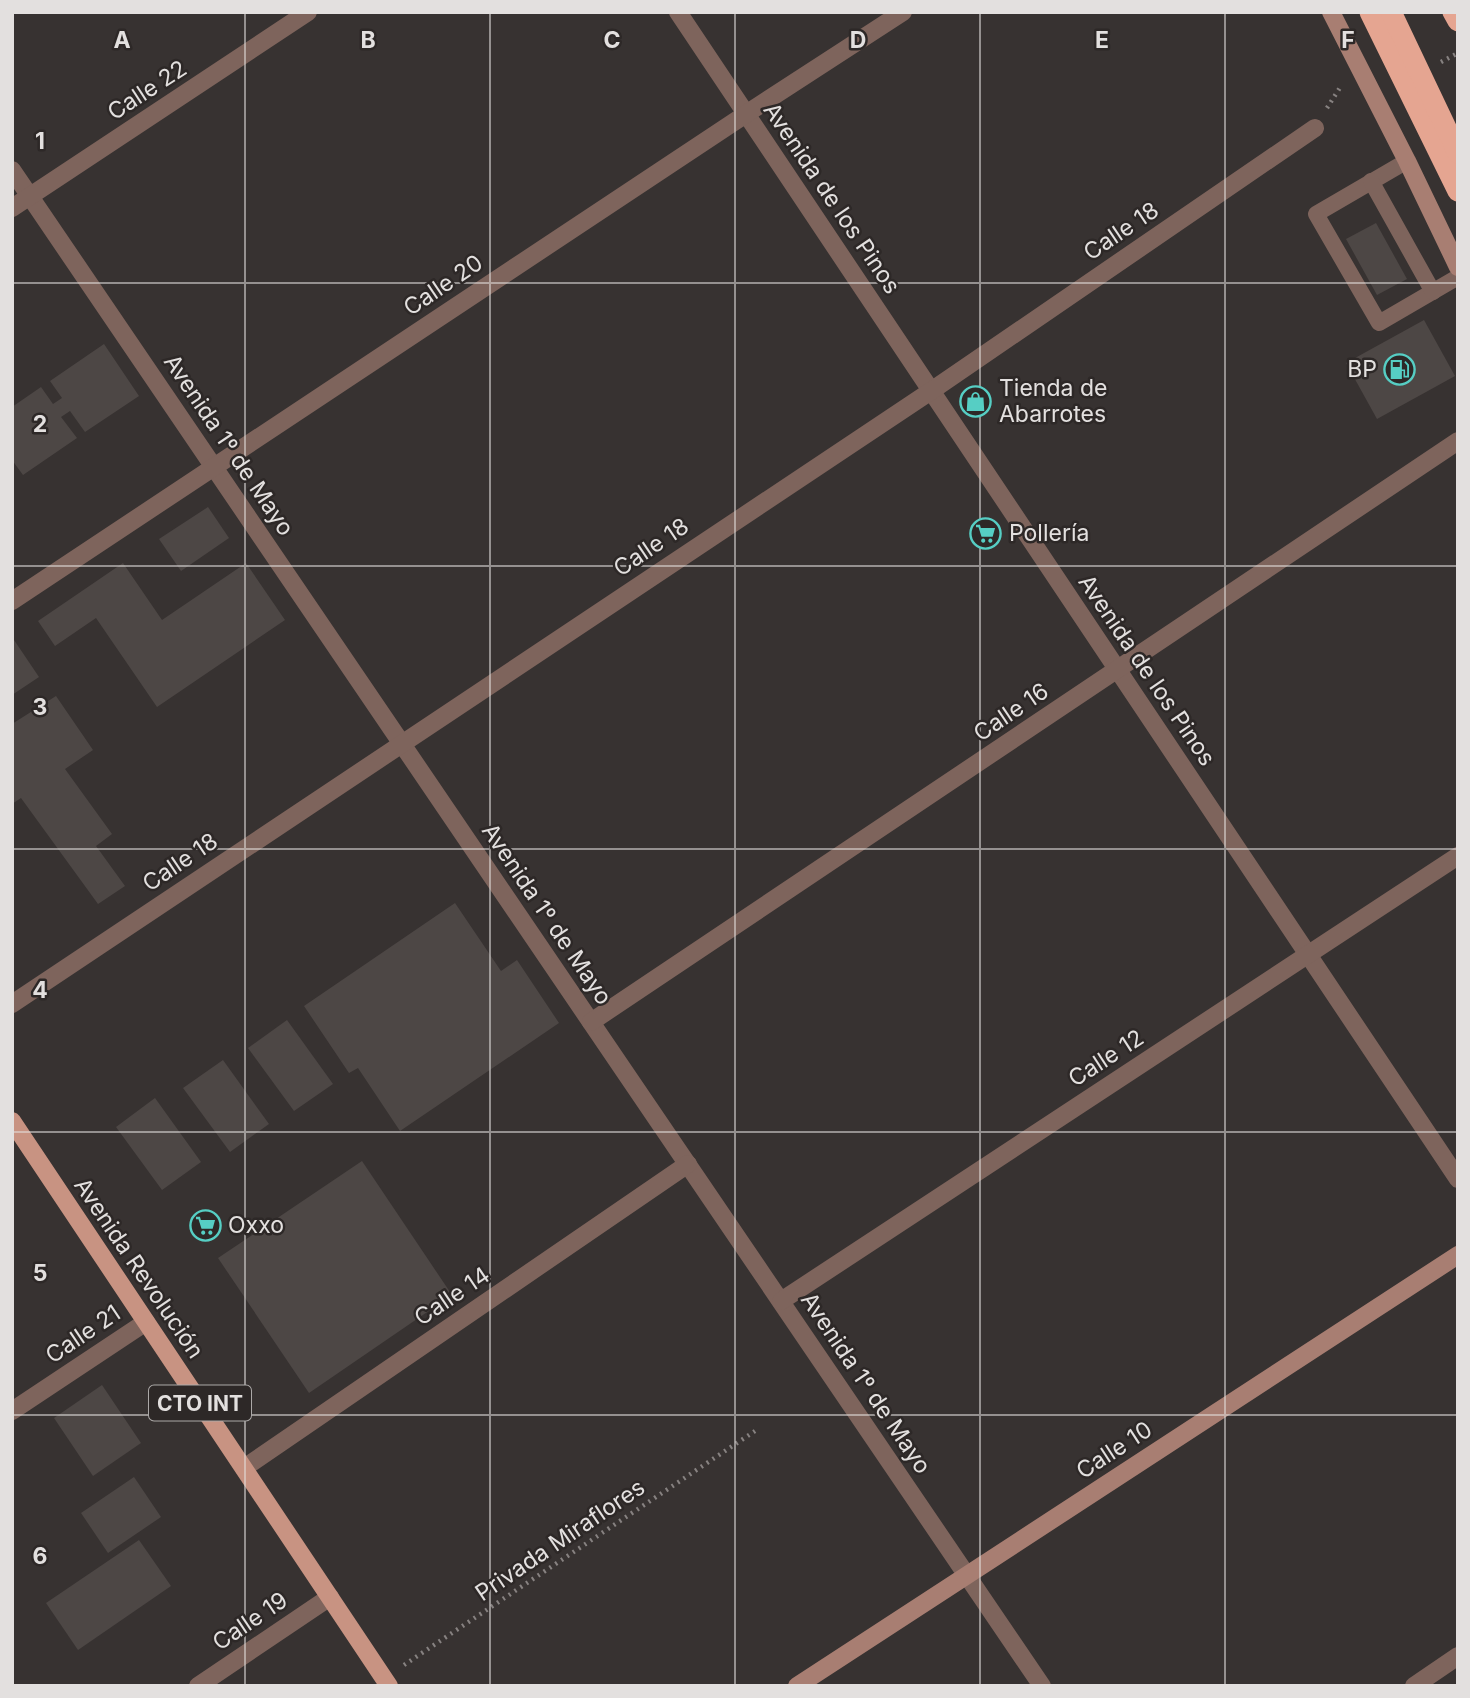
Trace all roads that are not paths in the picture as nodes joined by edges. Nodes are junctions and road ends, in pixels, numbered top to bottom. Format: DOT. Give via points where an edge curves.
graph roads {
  1 [pos="308,12"];
  2 [pos="678,12"];
  3 [pos="903,12"];
  4 [pos="1331,12"];
  5 [pos="1370,12"];
  6 [pos="1391,12"];
  7 [pos="1453,12"];
  8 [pos="1458,21"];
  9 [pos="746,114"];
  10 [pos="1315,128"];
  11 [pos="1458,153"];
  12 [pos="1407,160"];
  13 [pos="12,170"];
  14 [pos="1371,181"];
  15 [pos="1458,191"];
  16 [pos="30,196"];
  17 [pos="12,208"];
  18 [pos="1458,267"];
  19 [pos="1458,277"];
  20 [pos="1433,292"];
  21 [pos="931,391"];
  22 [pos="1458,441"];
  23 [pos="214,467"];
  24 [pos="12,601"];
  25 [pos="1117,670"];
  26 [pos="402,743"];
  27 [pos="1458,856"];
  28 [pos="1307,955"];
  29 [pos="12,1004"];
  30 [pos="591,1022"];
  31 [pos="12,1121"];
  32 [pos="688,1164"];
  33 [pos="1458,1179"];
  34 [pos="1458,1255"];
  35 [pos="781,1301"];
  36 [pos="146,1322"];
  37 [pos="12,1411"];
  38 [pos="244,1468"];
  39 [pos="967,1575"];
  40 [pos="330,1597"];
  41 [pos="1458,1656"];
  42 [pos="387,1682"];
  43 [pos="198,1686"];
  44 [pos="797,1686"];
  45 [pos="1042,1686"];
  46 [pos="1414,1686"];
  1 -- 16 [label="street, Calle 22"];
  2 -- 9 [label="street, Avenida de los Pinos"];
  3 -- 9 [label="street, Calle 20"];
  4 -- 12 [label="street"];
  5 -- 15 [label="highway"];
  6 -- 11 [label="highway"];
  7 -- 8 [label="highway"];
  9 -- 21 [label="street, Avenida de los Pinos"];
  9 -- 23 [label="street, Calle 20"];
  10 -- 21 [label="street, Calle 18"];
  12 -- 14 [label="lane"];
  12 -- 18 [label="street"];
  13 -- 16 [label="street, Avenida 1º de Mayo"];
  14 -- 20 [label="lane"];
  14 -- 20 [label="lane" via="1316,214 1379,323"];
  16 -- 17 [label="street, Calle 22"];
  16 -- 23 [label="street, Avenida 1º de Mayo"];
  19 -- 20 [label="lane"];
  21 -- 25 [label="street, Avenida de los Pinos"];
  21 -- 26 [label="street, Calle 18"];
  22 -- 25 [label="street, Calle 16"];
  23 -- 24 [label="street, Calle 20"];
  23 -- 26 [label="street, Avenida 1º de Mayo"];
  25 -- 28 [label="street, Avenida de los Pinos"];
  25 -- 30 [label="street, Calle 16"];
  26 -- 29 [label="street, Calle 18"];
  26 -- 30 [label="street, Avenida 1º de Mayo"];
  27 -- 28 [label="street, Calle 12"];
  28 -- 33 [label="street, Avenida de los Pinos"];
  28 -- 35 [label="street, Calle 12"];
  30 -- 32 [label="street, Avenida 1º de Mayo"];
  31 -- 36 [label="main road, Avenida Revolución / CTO INT"];
  32 -- 35 [label="street, Avenida 1º de Mayo"];
  32 -- 38 [label="street, Calle 14"];
  34 -- 39 [label="street, Calle 10"];
  35 -- 39 [label="street, Avenida 1º de Mayo"];
  36 -- 37 [label="street, Calle 21"];
  36 -- 38 [label="main road, Avenida Revolución / CTO INT"];
  38 -- 40 [label="main road, Avenida Revolución / CTO INT"];
  39 -- 44 [label="street, Calle 10"];
  39 -- 45 [label="street, Avenida 1º de Mayo"];
  40 -- 42 [label="main road, Avenida Revolución / CTO INT"];
  40 -- 43 [label="street, Calle 19"];
  41 -- 46 [label="street"];
}
